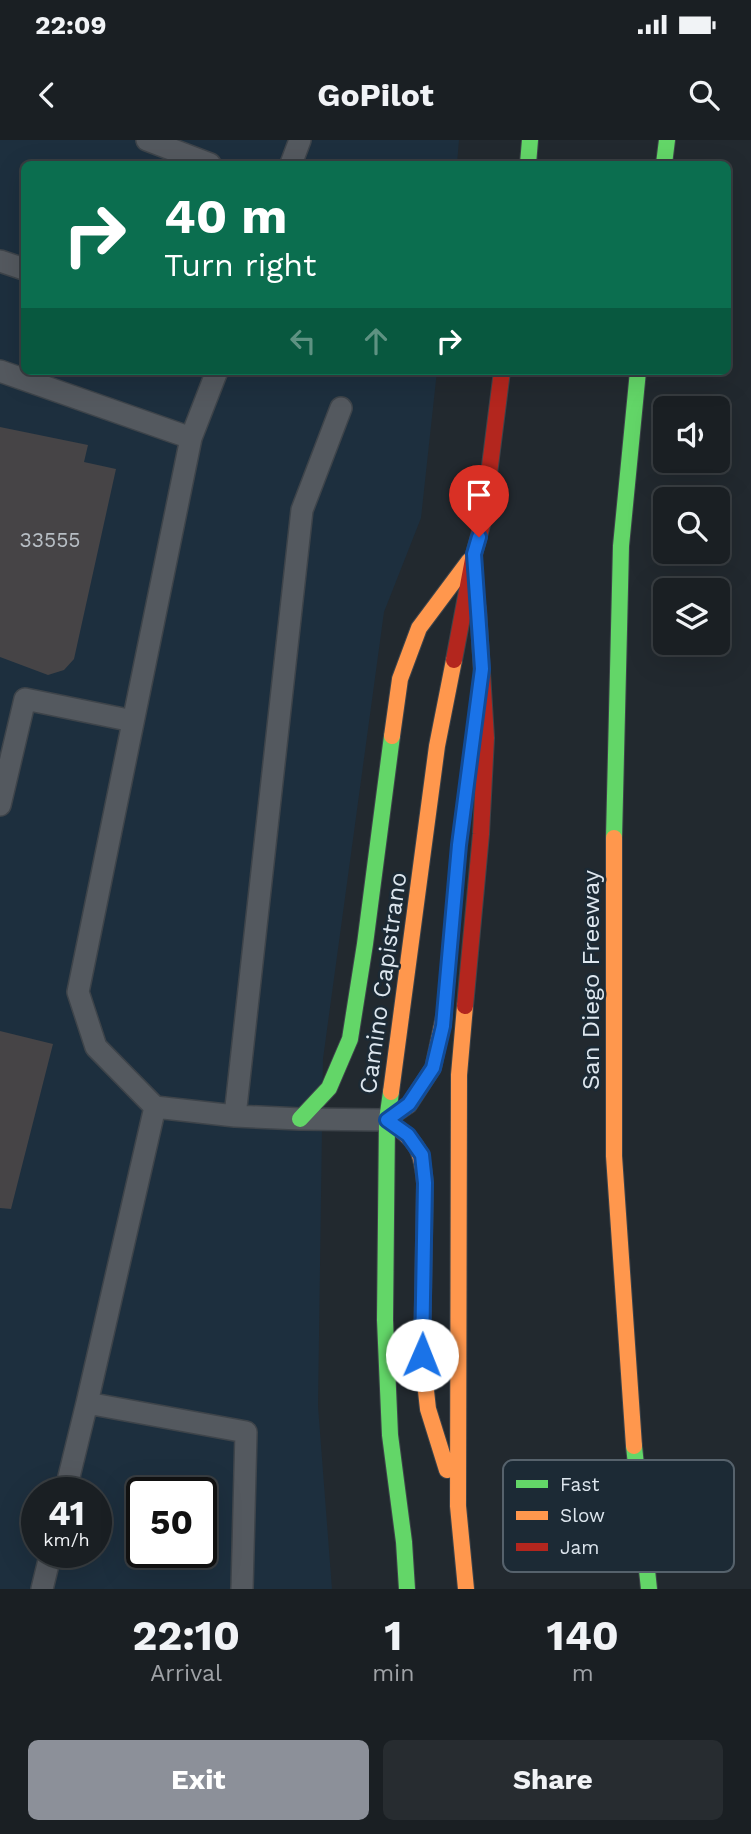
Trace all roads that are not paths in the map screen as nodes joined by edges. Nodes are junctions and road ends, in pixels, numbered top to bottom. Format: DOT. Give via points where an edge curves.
graph roads {
  1 [pos="147,140"];
  2 [pos="300,140"];
  3 [pos="530,140"];
  4 [pos="667,140"];
  5 [pos="202,161"];
  6 [pos="292,161"];
  7 [pos="528,161"];
  8 [pos="664,161"];
  9 [pos="0,261"];
  10 [pos="21,268"];
  11 [pos="0,371"];
  12 [pos="215,375"];
  13 [pos="501,375"];
  14 [pos="638,375"];
  15 [pos="341,408"];
  16 [pos="191,438"];
  17 [pos="474,554"];
  18 [pos="482,669"];
  19 [pos="133,721"];
  20 [pos="468,777"];
  21 [pos="0,805"];
  22 [pos="446,998"];
  23 [pos="155,1107"];
  24 [pos="234,1116"];
  25 [pos="300,1119"];
  26 [pos="387,1120"];
  27 [pos="87,1403"];
  28 [pos="636,1460"];
  29 [pos="69,1477"];
  30 [pos="458,1506"];
  31 [pos="404,1542"];
  32 [pos="47,1568"];
  33 [pos="388,1577"];
  34 [pos="42,1589"];
  35 [pos="242,1589"];
  36 [pos="407,1589"];
  37 [pos="466,1589"];
  1 -- 5 [label="lane"];
  2 -- 6 [label="lane"];
  3 -- 7 [label="main road"];
  4 -- 8 [label="main road"];
  9 -- 10 [label="lane"];
  11 -- 16 [label="lane"];
  12 -- 16 [label="lane"];
  13 -- 17 [label="main road, Camino Capistrano" via="483,521"];
  14 -- 28 [label="main road, San Diego Freeway" via="621,545 613,870 614,1156"];
  15 -- 24 [label="lane" via="302,510"];
  16 -- 19 [label="lane"];
  17 -- 18 [label="main road, Camino Capistrano"];
  17 -- 25 [label="main road" via="419,628 400,679 350,1039 329,1088"];
  17 -- 26 [label="main road, Camino Capistrano" via="437,746"];
  18 -- 20 [label="main road"];
  18 -- 30 [label="main road, Camino Capistrano" via="486,738 481,834 459,1075"];
  19 -- 21 [label="lane" via="25,699"];
  19 -- 23 [label="lane" via="78,992 96,1047"];
  22 -- 26 [label="main road" via="433,1068 409,1104"];
  23 -- 24 [label="lane"];
  23 -- 27 [label="lane"];
  24 -- 25 [label="lane"];
  25 -- 26 [label="lane"];
  26 -- 30 [label="main road" via="408,1135 422,1155 422,1355 428,1409"];
  26 -- 31 [label="main road, Camino Capistrano" via="385,1320 390,1434"];
  27 -- 29 [label="lane"];
  27 -- 35 [label="lane" via="246,1432"];
  30 -- 37 [label="main road, Camino Capistrano"];
  31 -- 33 [label="main road"];
  31 -- 36 [label="main road, Camino Capistrano"];
  32 -- 34 [label="lane"];
}
